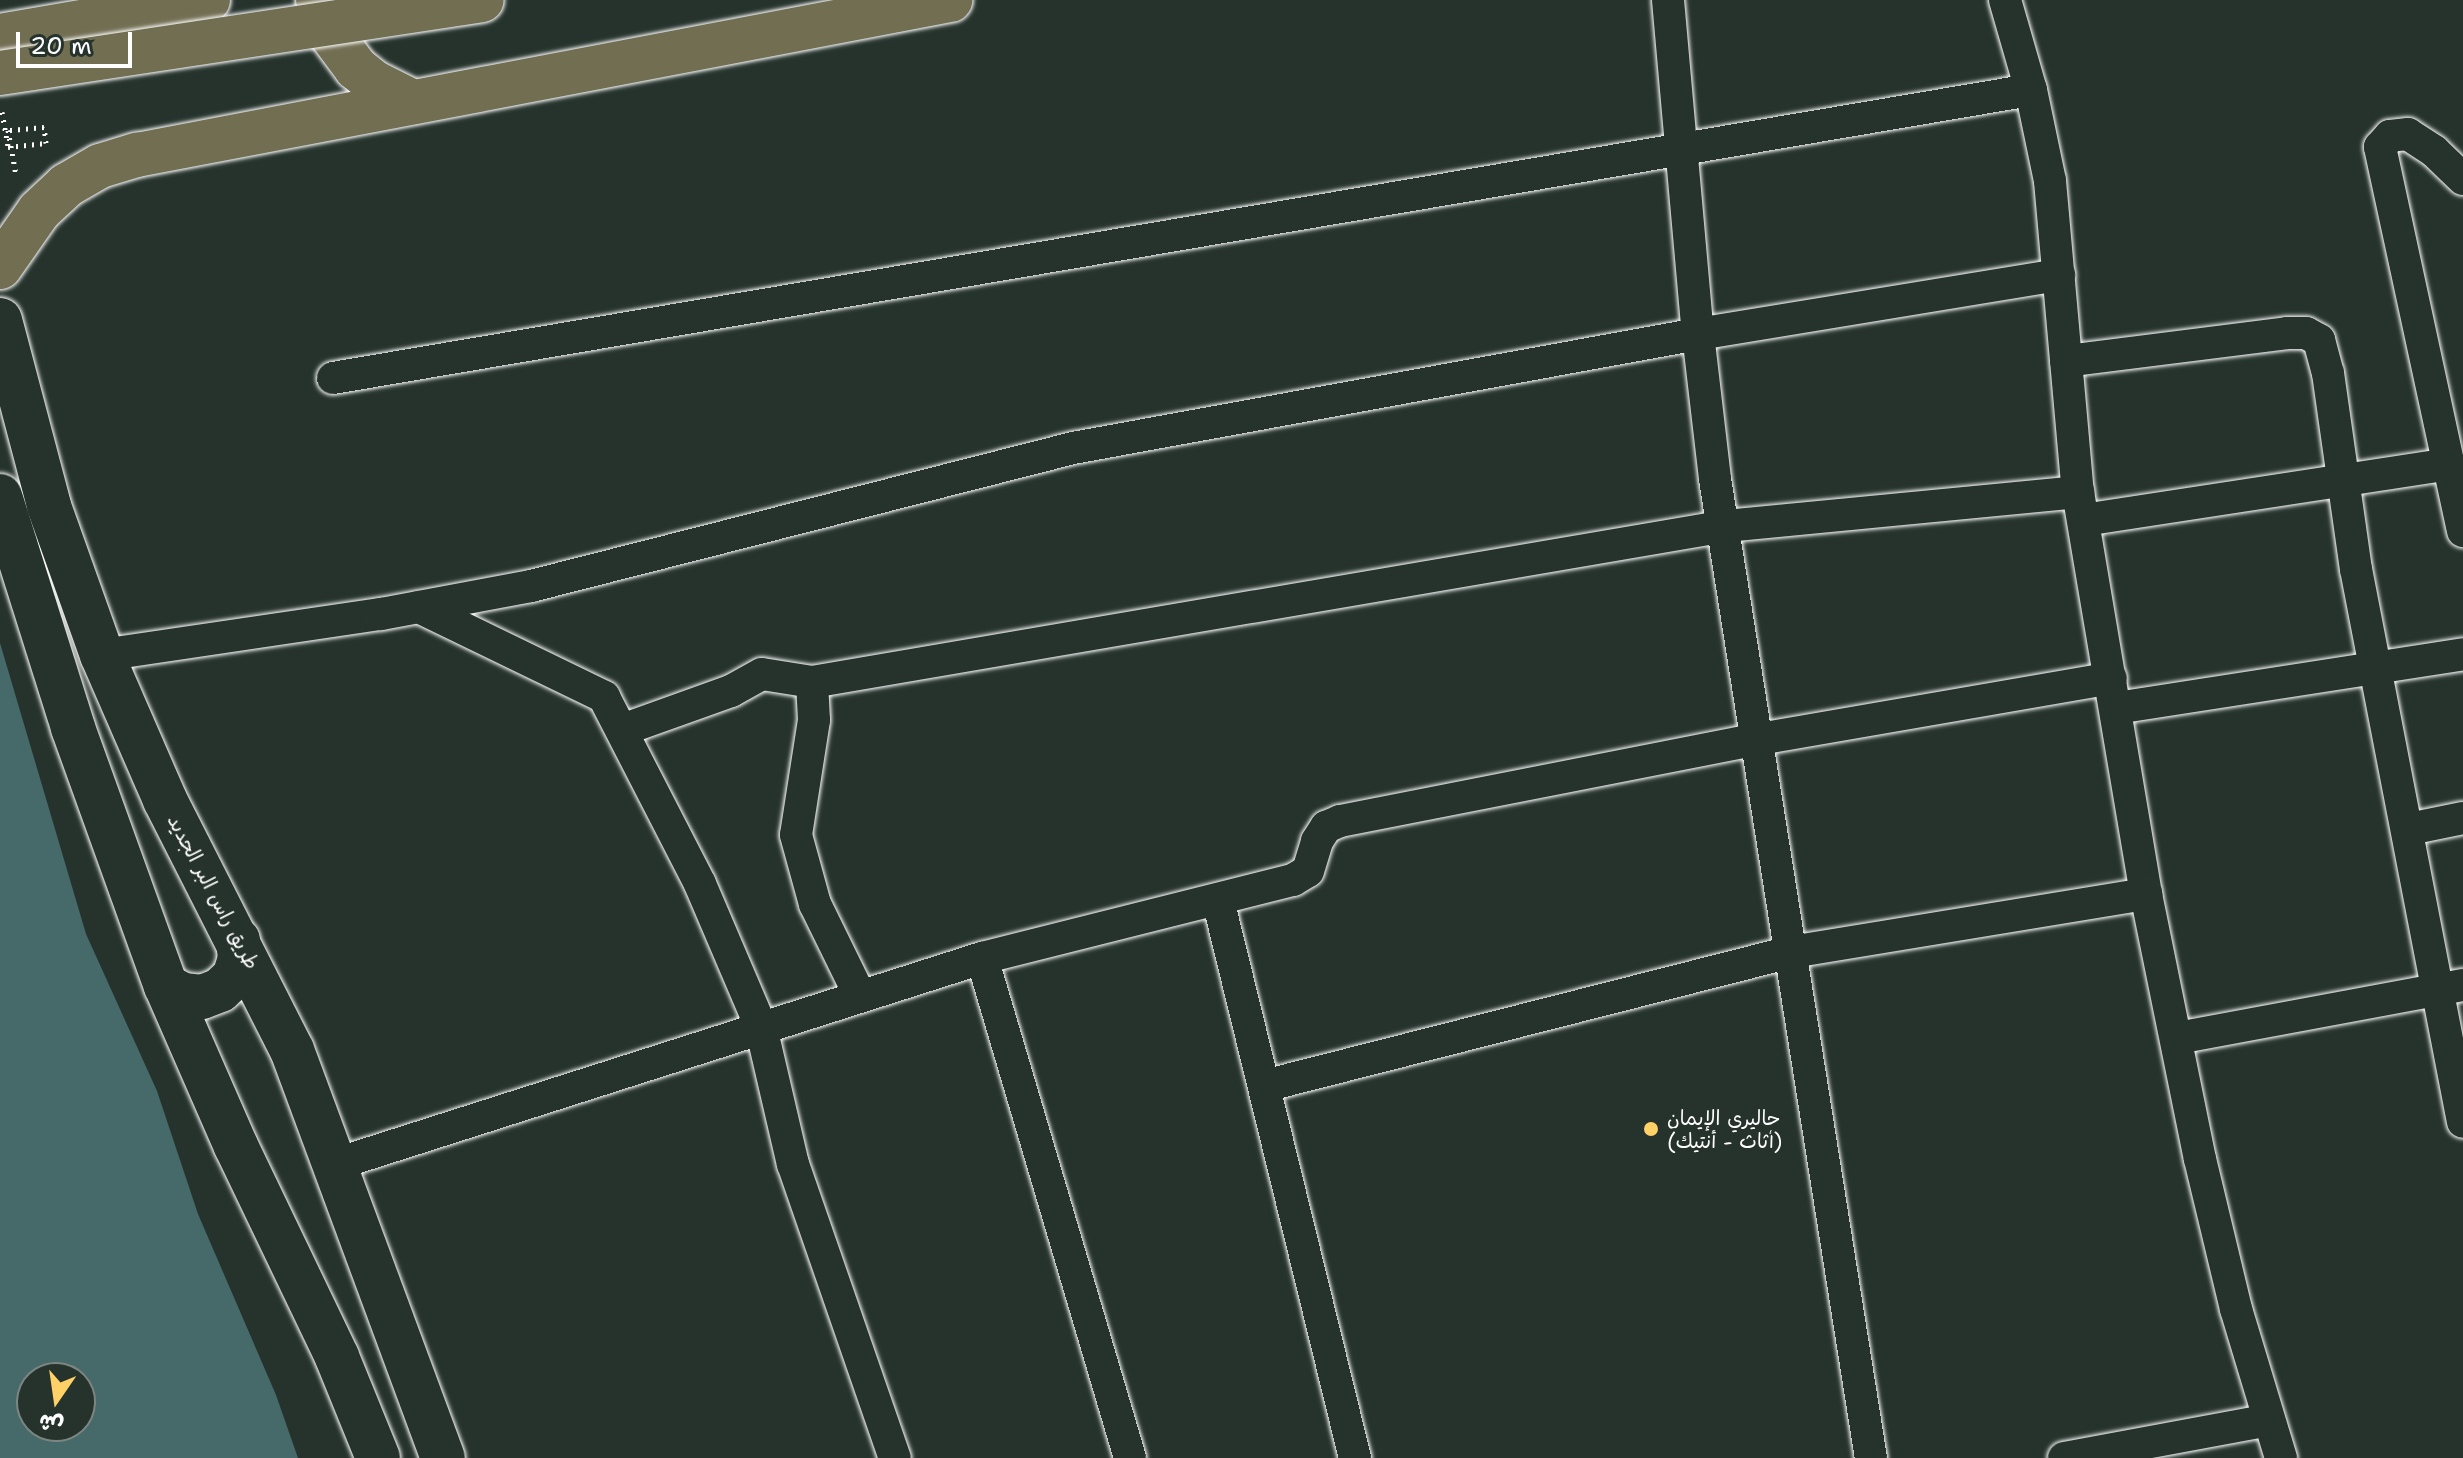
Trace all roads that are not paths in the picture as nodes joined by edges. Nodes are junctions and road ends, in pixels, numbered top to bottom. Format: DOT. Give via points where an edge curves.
graph roads {
  1 [pos="208,0"];
  2 [pos="318,0"];
  3 [pos="481,0"];
  4 [pos="950,0"];
  5 [pos="1668,0"];
  6 [pos="2005,0"];
  7 [pos="0,36"];
  8 [pos="0,73"];
  9 [pos="2031,90"];
  10 [pos="413,102"];
  11 [pos="1683,151"];
  12 [pos="2463,179"];
  13 [pos="0,267"];
  14 [pos="2059,275"];
  15 [pos="0,320"];
  16 [pos="1698,334"];
  17 [pos="2066,361"];
  18 [pos="333,378"];
  19 [pos="2448,464"];
  20 [pos="2341,480"];
  21 [pos="0,496"];
  22 [pos="2081,506"];
  23 [pos="1726,526"];
  24 [pos="2463,531"];
  25 [pos="419,607"];
  26 [pos="2463,654"];
  27 [pos="102,655"];
  28 [pos="2376,666"];
  29 [pos="812,682"];
  30 [pos="2113,693"];
  31 [pos="622,730"];
  32 [pos="1759,739"];
  33 [pos="2463,818"];
  34 [pos="2409,829"];
  35 [pos="2146,894"];
  36 [pos="1218,900"];
  37 [pos="238,940"];
  38 [pos="1791,952"];
  39 [pos="982,958"];
  40 [pos="166,986"];
  41 [pos="2450,987"];
  42 [pos="860,996"];
  43 [pos="761,1027"];
  44 [pos="2177,1038"];
  45 [pos="1264,1086"];
  46 [pos="2463,1122"];
  47 [pos="336,1164"];
  48 [pos="2269,1420"];
  49 [pos="378,1458"];
  50 [pos="443,1458"];
  51 [pos="895,1458"];
  52 [pos="1130,1458"];
  53 [pos="1355,1458"];
  54 [pos="1871,1458"];
  55 [pos="2064,1458"];
  56 [pos="2281,1458"];
  1 -- 7 [label="highway"];
  2 -- 10 [label="highway" via="330,33 356,68"];
  3 -- 8 [label="highway, bridge"];
  4 -- 10 [label="highway"];
  5 -- 11 [label="street"];
  6 -- 9 [label="street"];
  9 -- 11 [label="street"];
  9 -- 14 [label="street" via="2050,181"];
  10 -- 13 [label="highway" via="100,166 67,185 39,211"];
  11 -- 16 [label="street"];
  11 -- 18 [label="street"];
  12 -- 19 [label="street" via="2408,134 2390,136 2380,147"];
  14 -- 16 [label="street"];
  14 -- 17 [label="street"];
  15 -- 27 [label="main road, طريق راس البر الجديد" via="49,506"];
  16 -- 23 [label="street" via="1715,479"];
  16 -- 25 [label="street" via="1073,448 531,586"];
  17 -- 20 [label="street" via="2287,333 2313,335 2328,373"];
  17 -- 22 [label="street"];
  19 -- 20 [label="street"];
  19 -- 24 [label="street"];
  20 -- 22 [label="street"];
  20 -- 28 [label="street"];
  21 -- 40 [label="main road" via="73,728"];
  22 -- 23 [label="street"];
  22 -- 30 [label="street"];
  23 -- 29 [label="street"];
  23 -- 32 [label="street"];
  25 -- 27 [label="street"];
  25 -- 31 [label="street" via="604,697"];
  26 -- 28 [label="street"];
  27 -- 37 [label="main road, طريق راس البر الجديد" via="165,800"];
  28 -- 30 [label="street"];
  28 -- 34 [label="street"];
  29 -- 31 [label="street" via="762,674 731,691"];
  29 -- 42 [label="street" via="814,720 796,835 815,904"];
  30 -- 32 [label="street"];
  30 -- 35 [label="street"];
  31 -- 43 [label="street" via="700,884"];
  32 -- 36 [label="street" via="1340,821 1326,827 1317,841 1308,871"];
  32 -- 38 [label="street"];
  33 -- 34 [label="street"];
  34 -- 41 [label="street"];
  35 -- 38 [label="street"];
  35 -- 44 [label="street"];
  36 -- 39 [label="street"];
  36 -- 45 [label="street"];
  37 -- 40 [label="main road" via="240,959 234,977 220,990 202,997"];
  37 -- 47 [label="main road, طريق راس البر الجديد" via="292,1050"];
  38 -- 45 [label="street"];
  38 -- 54 [label="street"];
  39 -- 42 [label="street"];
  39 -- 52 [label="street"];
  40 -- 49 [label="main road"];
  41 -- 44 [label="street"];
  41 -- 46 [label="street"];
  42 -- 43 [label="street"];
  43 -- 47 [label="street"];
  43 -- 51 [label="street" via="793,1164"];
  44 -- 48 [label="street" via="2236,1309"];
  45 -- 53 [label="street"];
  47 -- 50 [label="main road, طريق راس البر الجديد"];
  48 -- 55 [label="street"];
  48 -- 56 [label="street"];
}
